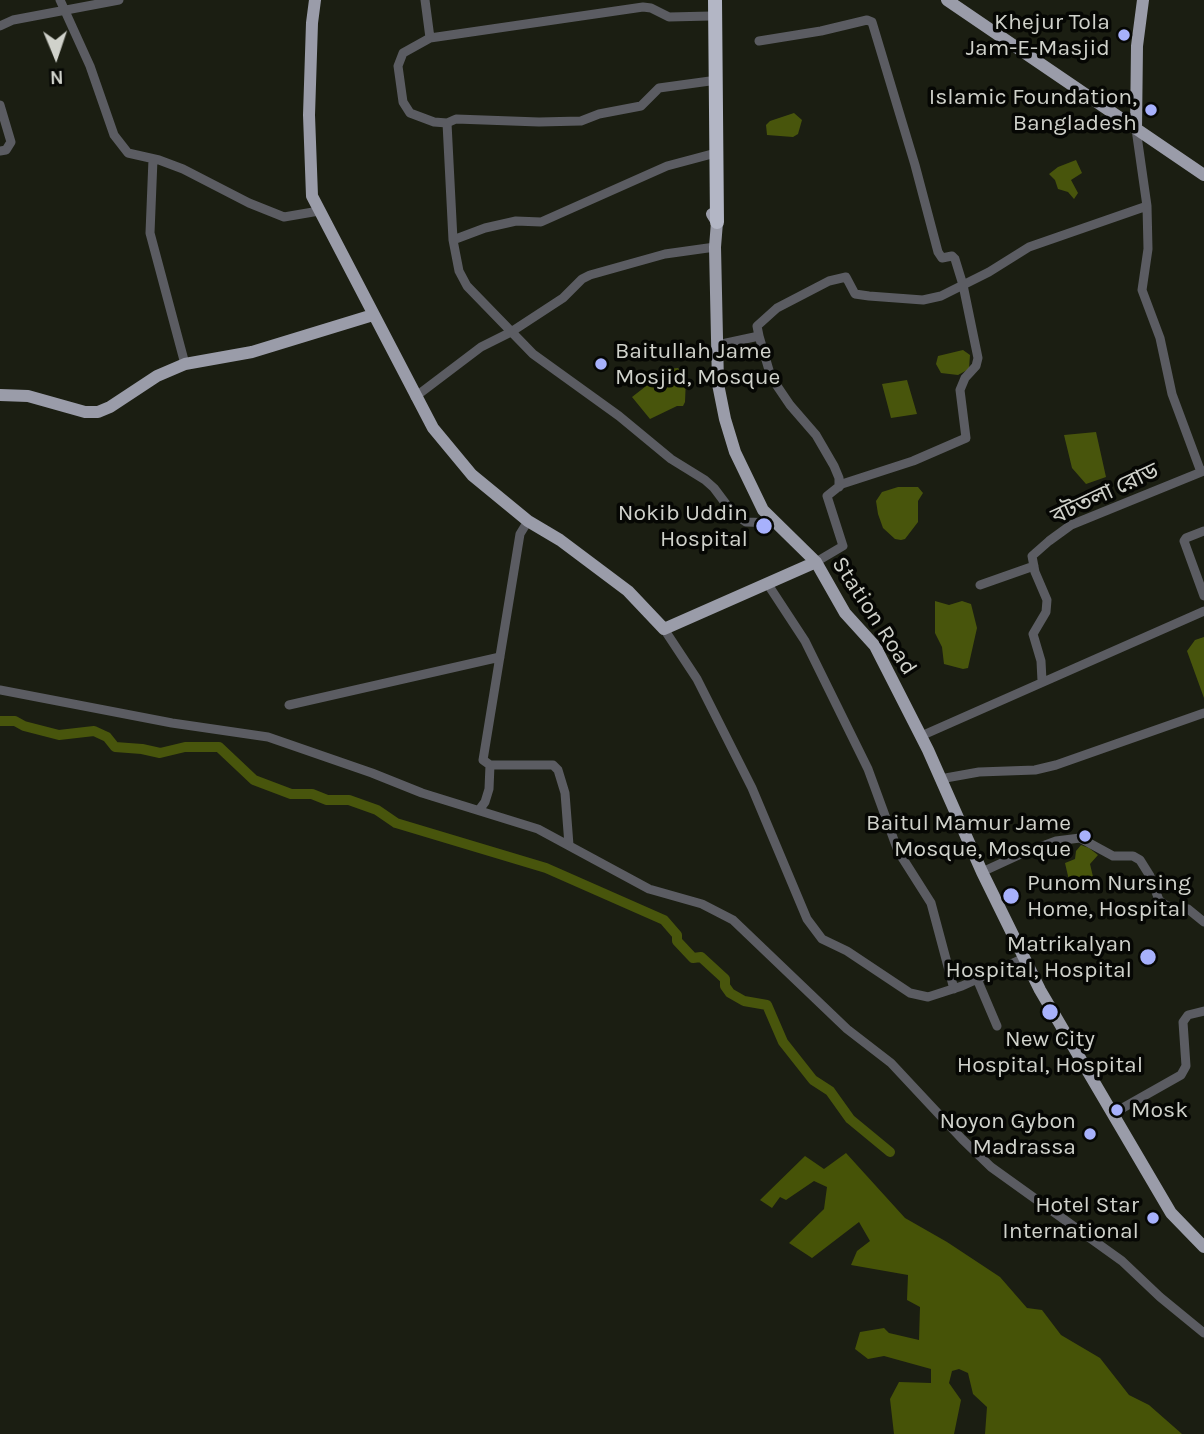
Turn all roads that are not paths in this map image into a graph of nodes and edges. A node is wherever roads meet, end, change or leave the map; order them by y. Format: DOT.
graph roads {
  1 [pos="60,0"];
  2 [pos="119,0"];
  3 [pos="315,0"];
  4 [pos="425,0"];
  5 [pos="713,0"];
  6 [pos="947,0"];
  7 [pos="1143,0"];
  8 [pos="65,12"];
  9 [pos="710,16"];
  10 [pos="0,26"];
  11 [pos="430,38"];
  12 [pos="759,41"];
  13 [pos="710,80"];
  14 [pos="0,105"];
  15 [pos="447,123"];
  16 [pos="1136,129"];
  17 [pos="0,151"];
  18 [pos="712,154"];
  19 [pos="153,159"];
  20 [pos="1204,176"];
  21 [pos="1147,206"];
  22 [pos="319,211"];
  23 [pos="717,217"];
  24 [pos="453,240"];
  25 [pos="715,247"];
  26 [pos="963,285"];
  27 [pos="373,315"];
  28 [pos="511,332"];
  29 [pos="759,336"];
  30 [pos="718,345"];
  31 [pos="185,364"];
  32 [pos="0,395"];
  33 [pos="415,397"];
  34 [pos="1202,471"];
  35 [pos="839,487"];
  36 [pos="528,521"];
  37 [pos="776,523"];
  38 [pos="1204,531"];
  39 [pos="816,562"];
  40 [pos="1034,566"];
  41 [pos="767,583"];
  42 [pos="980,585"];
  43 [pos="1204,596"];
  44 [pos="1204,611"];
  45 [pos="664,629"];
  46 [pos="500,657"];
  47 [pos="1042,681"];
  48 [pos="0,690"];
  49 [pos="289,705"];
  50 [pos="1204,713"];
  51 [pos="921,736"];
  52 [pos="490,765"];
  53 [pos="940,779"];
  54 [pos="479,810"];
  55 [pos="569,845"];
  56 [pos="982,872"];
  57 [pos="1204,922"];
  58 [pos="1024,958"];
  59 [pos="977,979"];
  60 [pos="954,989"];
  61 [pos="1204,1011"];
  62 [pos="997,1026"];
  63 [pos="1112,1114"];
  64 [pos="1204,1247"];
  65 [pos="1204,1333"];
  1 -- 8 [label="street"];
  2 -- 8 [label="street"];
  3 -- 22 [label="main road"];
  4 -- 11 [label="street"];
  5 -- 9 [label="main road, Station Road"];
  5 -- 23 [label="highway"];
  6 -- 16 [label="main road"];
  7 -- 16 [label="main road"];
  8 -- 10 [label="street"];
  8 -- 19 [label="street"];
  9 -- 11 [label="street"];
  9 -- 13 [label="main road, Station Road"];
  11 -- 15 [label="street"];
  12 -- 26 [label="street"];
  13 -- 15 [label="street"];
  13 -- 18 [label="main road, Station Road"];
  14 -- 17 [label="street"];
  15 -- 24 [label="street"];
  16 -- 20 [label="main road"];
  16 -- 21 [label="street"];
  18 -- 23 [label="main road, Station Road"];
  18 -- 24 [label="street"];
  19 -- 22 [label="street"];
  19 -- 31 [label="street"];
  21 -- 26 [label="street"];
  21 -- 34 [label="street"];
  22 -- 27 [label="main road"];
  23 -- 25 [label="main road, Station Road"];
  24 -- 28 [label="street"];
  25 -- 28 [label="street"];
  25 -- 30 [label="main road, Station Road"];
  26 -- 29 [label="street"];
  26 -- 35 [label="street"];
  27 -- 31 [label="main road"];
  27 -- 33 [label="main road"];
  28 -- 33 [label="street"];
  28 -- 37 [label="street"];
  29 -- 30 [label="street"];
  29 -- 35 [label="street"];
  30 -- 37 [label="main road, Station Road"];
  31 -- 32 [label="main road"];
  33 -- 36 [label="main road"];
  34 -- 40 [label="street, বটতলা রোড"];
  35 -- 39 [label="street"];
  36 -- 45 [label="main road"];
  36 -- 46 [label="street"];
  37 -- 39 [label="main road, Station Road"];
  38 -- 43 [label="street"];
  39 -- 41 [label="main road"];
  39 -- 51 [label="main road, Station Road"];
  40 -- 42 [label="street"];
  40 -- 47 [label="street"];
  41 -- 45 [label="main road"];
  41 -- 60 [label="street"];
  44 -- 47 [label="street"];
  45 -- 60 [label="street"];
  46 -- 49 [label="street"];
  46 -- 52 [label="street"];
  47 -- 51 [label="street"];
  48 -- 54 [label="street"];
  50 -- 53 [label="street"];
  51 -- 53 [label="main road, Station Road"];
  52 -- 54 [label="street"];
  52 -- 55 [label="street"];
  53 -- 56 [label="main road, Station Road"];
  54 -- 55 [label="street"];
  55 -- 65 [label="street"];
  56 -- 57 [label="street"];
  56 -- 58 [label="main road, Station Road"];
  58 -- 59 [label="street"];
  58 -- 63 [label="main road, Station Road"];
  59 -- 60 [label="street"];
  59 -- 62 [label="street"];
  61 -- 63 [label="street"];
  63 -- 64 [label="main road, Station Road"];
}
